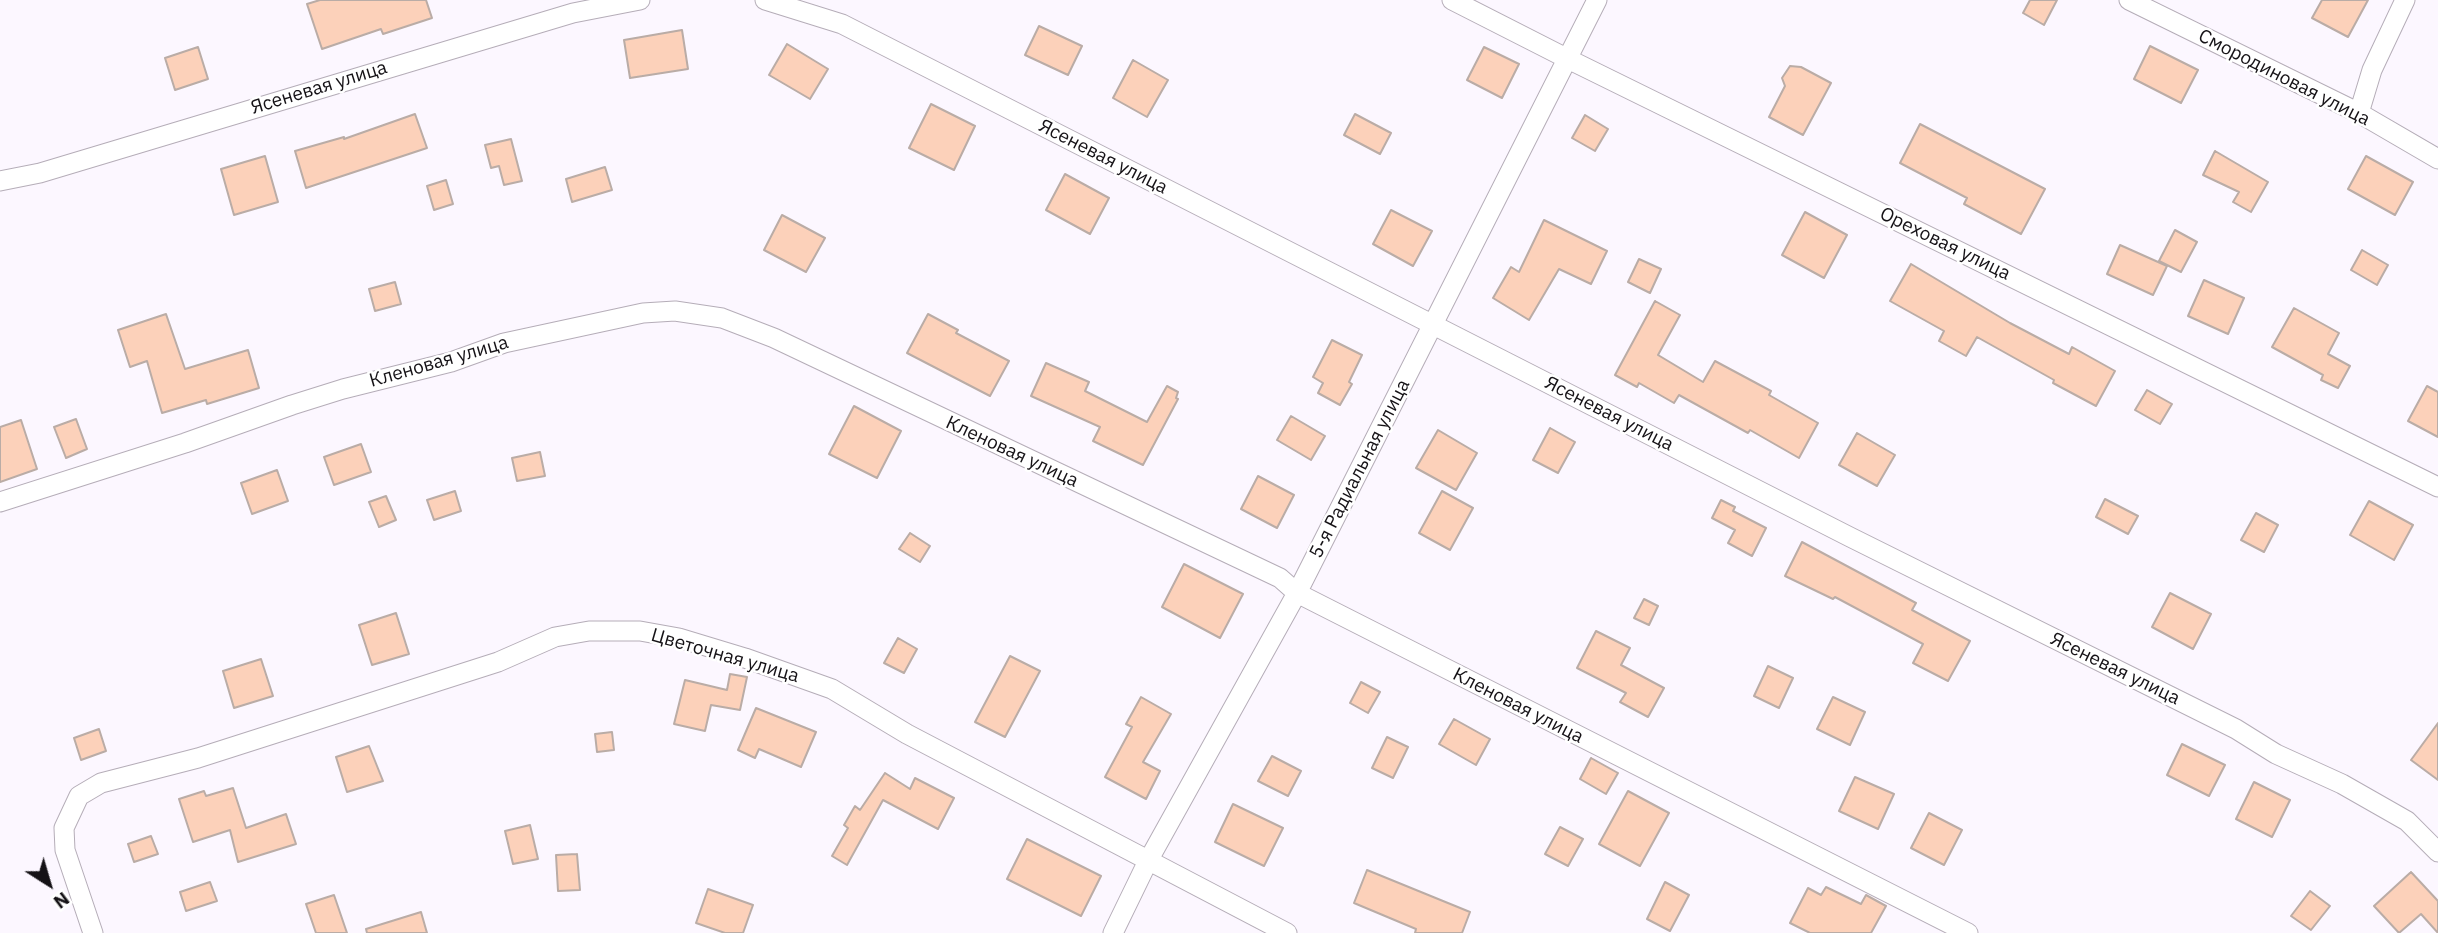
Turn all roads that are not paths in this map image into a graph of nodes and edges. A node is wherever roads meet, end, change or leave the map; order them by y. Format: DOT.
graph roads {
  1 [pos="640,0"];
  2 [pos="765,0"];
  3 [pos="1452,0"];
  4 [pos="1597,0"];
  5 [pos="2129,0"];
  6 [pos="2405,0"];
  7 [pos="1568,59"];
  8 [pos="2358,113"];
  9 [pos="2438,159"];
  10 [pos="0,181"];
  11 [pos="1433,324"];
  12 [pos="2438,487"];
  13 [pos="0,502"];
  14 [pos="1297,593"];
  15 [pos="2438,852"];
  16 [pos="1148,861"];
  17 [pos="93,933"];
  18 [pos="1113,933"];
  19 [pos="1287,933"];
  20 [pos="1968,933"];
  1 -- 10 [label="street, Ясеневая улица"];
  2 -- 11 [label="street, Ясеневая улица"];
  3 -- 7 [label="street, Ореховая улица"];
  4 -- 7 [label="street, 5-я Радиальная улица"];
  5 -- 8 [label="street, Смородиновая улица"];
  6 -- 8 [label="street"];
  7 -- 11 [label="street, 5-я Радиальная улица"];
  7 -- 12 [label="street, Ореховая улица"];
  8 -- 9 [label="street, Смородиновая улица"];
  11 -- 14 [label="street, 5-я Радиальная улица"];
  11 -- 15 [label="street, Ясеневая улица"];
  13 -- 14 [label="street, Кленовая улица"];
  14 -- 16 [label="street, 5-я Радиальная улица"];
  14 -- 20 [label="street, Кленовая улица"];
  16 -- 17 [label="street, Цветочная улица"];
  16 -- 18 [label="street, 5-я Радиальная улица"];
  16 -- 19 [label="street, Цветочная улица"];
}
